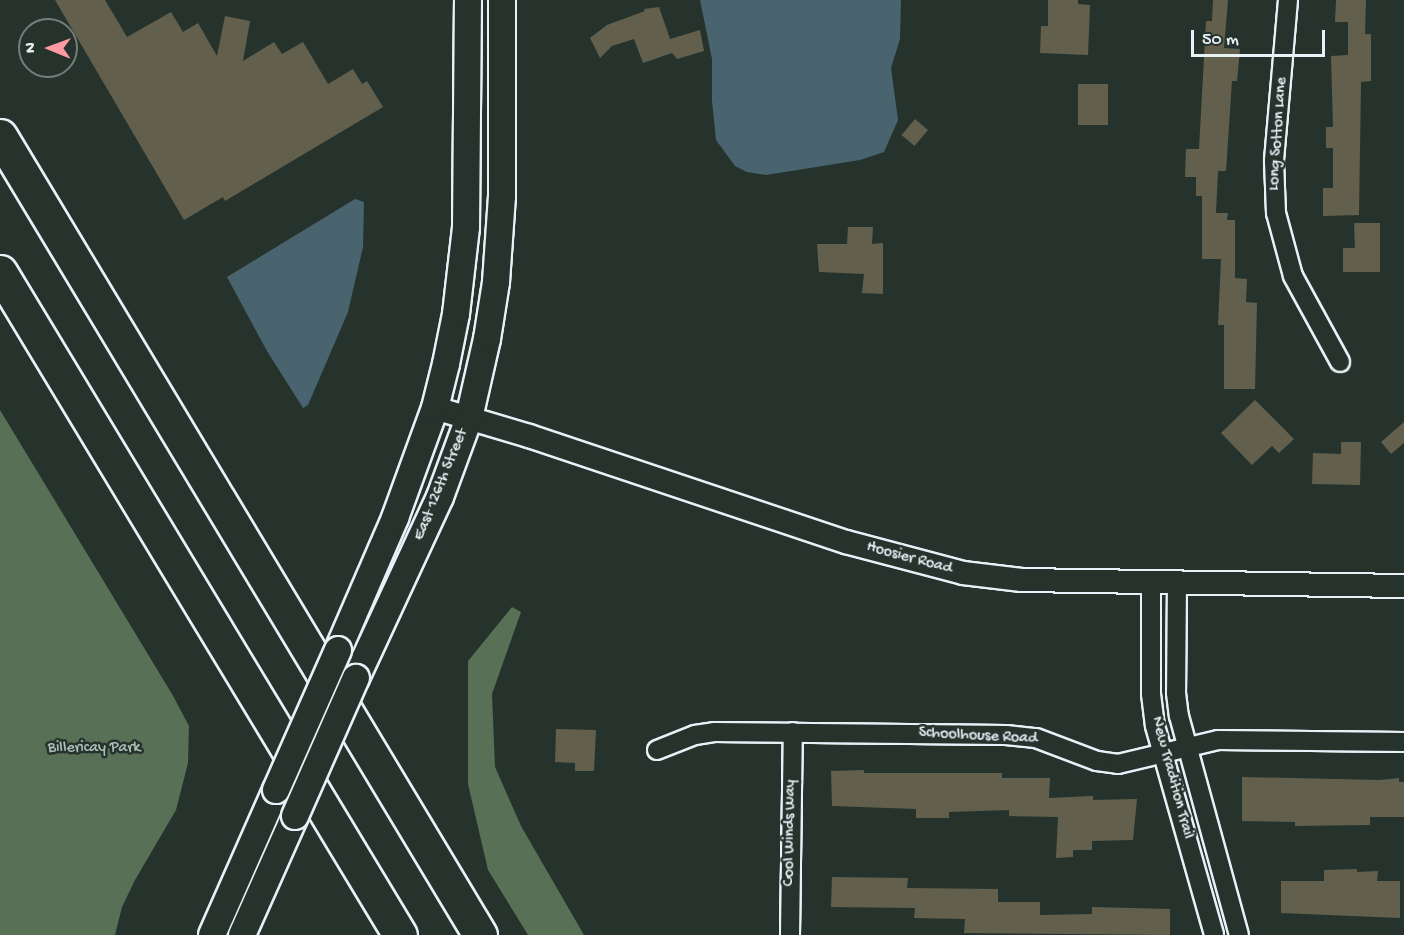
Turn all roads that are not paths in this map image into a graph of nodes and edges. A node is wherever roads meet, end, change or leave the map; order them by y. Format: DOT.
graph roads {
  1 [pos="468,0"];
  2 [pos="502,0"];
  3 [pos="1288,0"];
  4 [pos="0,136"];
  5 [pos="0,272"];
  6 [pos="1340,362"];
  7 [pos="435,408"];
  8 [pos="469,418"];
  9 [pos="1151,581"];
  10 [pos="1178,582"];
  11 [pos="1404,586"];
  12 [pos="793,732"];
  13 [pos="1404,742"];
  14 [pos="1186,747"];
  15 [pos="657,750"];
  16 [pos="1163,755"];
  17 [pos="212,935"];
  18 [pos="242,935"];
  19 [pos="400,935"];
  20 [pos="480,935"];
  21 [pos="790,935"];
  22 [pos="1214,935"];
  23 [pos="1239,935"];
  1 -- 7 [label="main road, East 126th Street"];
  2 -- 8 [label="main road, East 126th Street"];
  3 -- 6 [label="street, Long Sotton Lane"];
  4 -- 20 [label="highway"];
  5 -- 19 [label="highway"];
  7 -- 8 [label="street, Hoosier Road"];
  7 -- 17 [label="main road, East 126th Street, bridge"];
  8 -- 9 [label="street, Hoosier Road"];
  8 -- 18 [label="main road, East 126th Street, bridge"];
  9 -- 10 [label="street, Hoosier Road"];
  9 -- 16 [label="street, New Tradition Trail"];
  10 -- 11 [label="street, Hoosier Road"];
  10 -- 14 [label="street, New Tradition Trail"];
  12 -- 15 [label="street, Schoolhouse Road"];
  12 -- 16 [label="street, Schoolhouse Road"];
  12 -- 21 [label="street, Cool Winds Way"];
  13 -- 14 [label="street, Schoolhouse Road"];
  14 -- 16 [label="street, Schoolhouse Road"];
  14 -- 23 [label="street, New Tradition Trail"];
  16 -- 22 [label="street, New Tradition Trail"];
}
